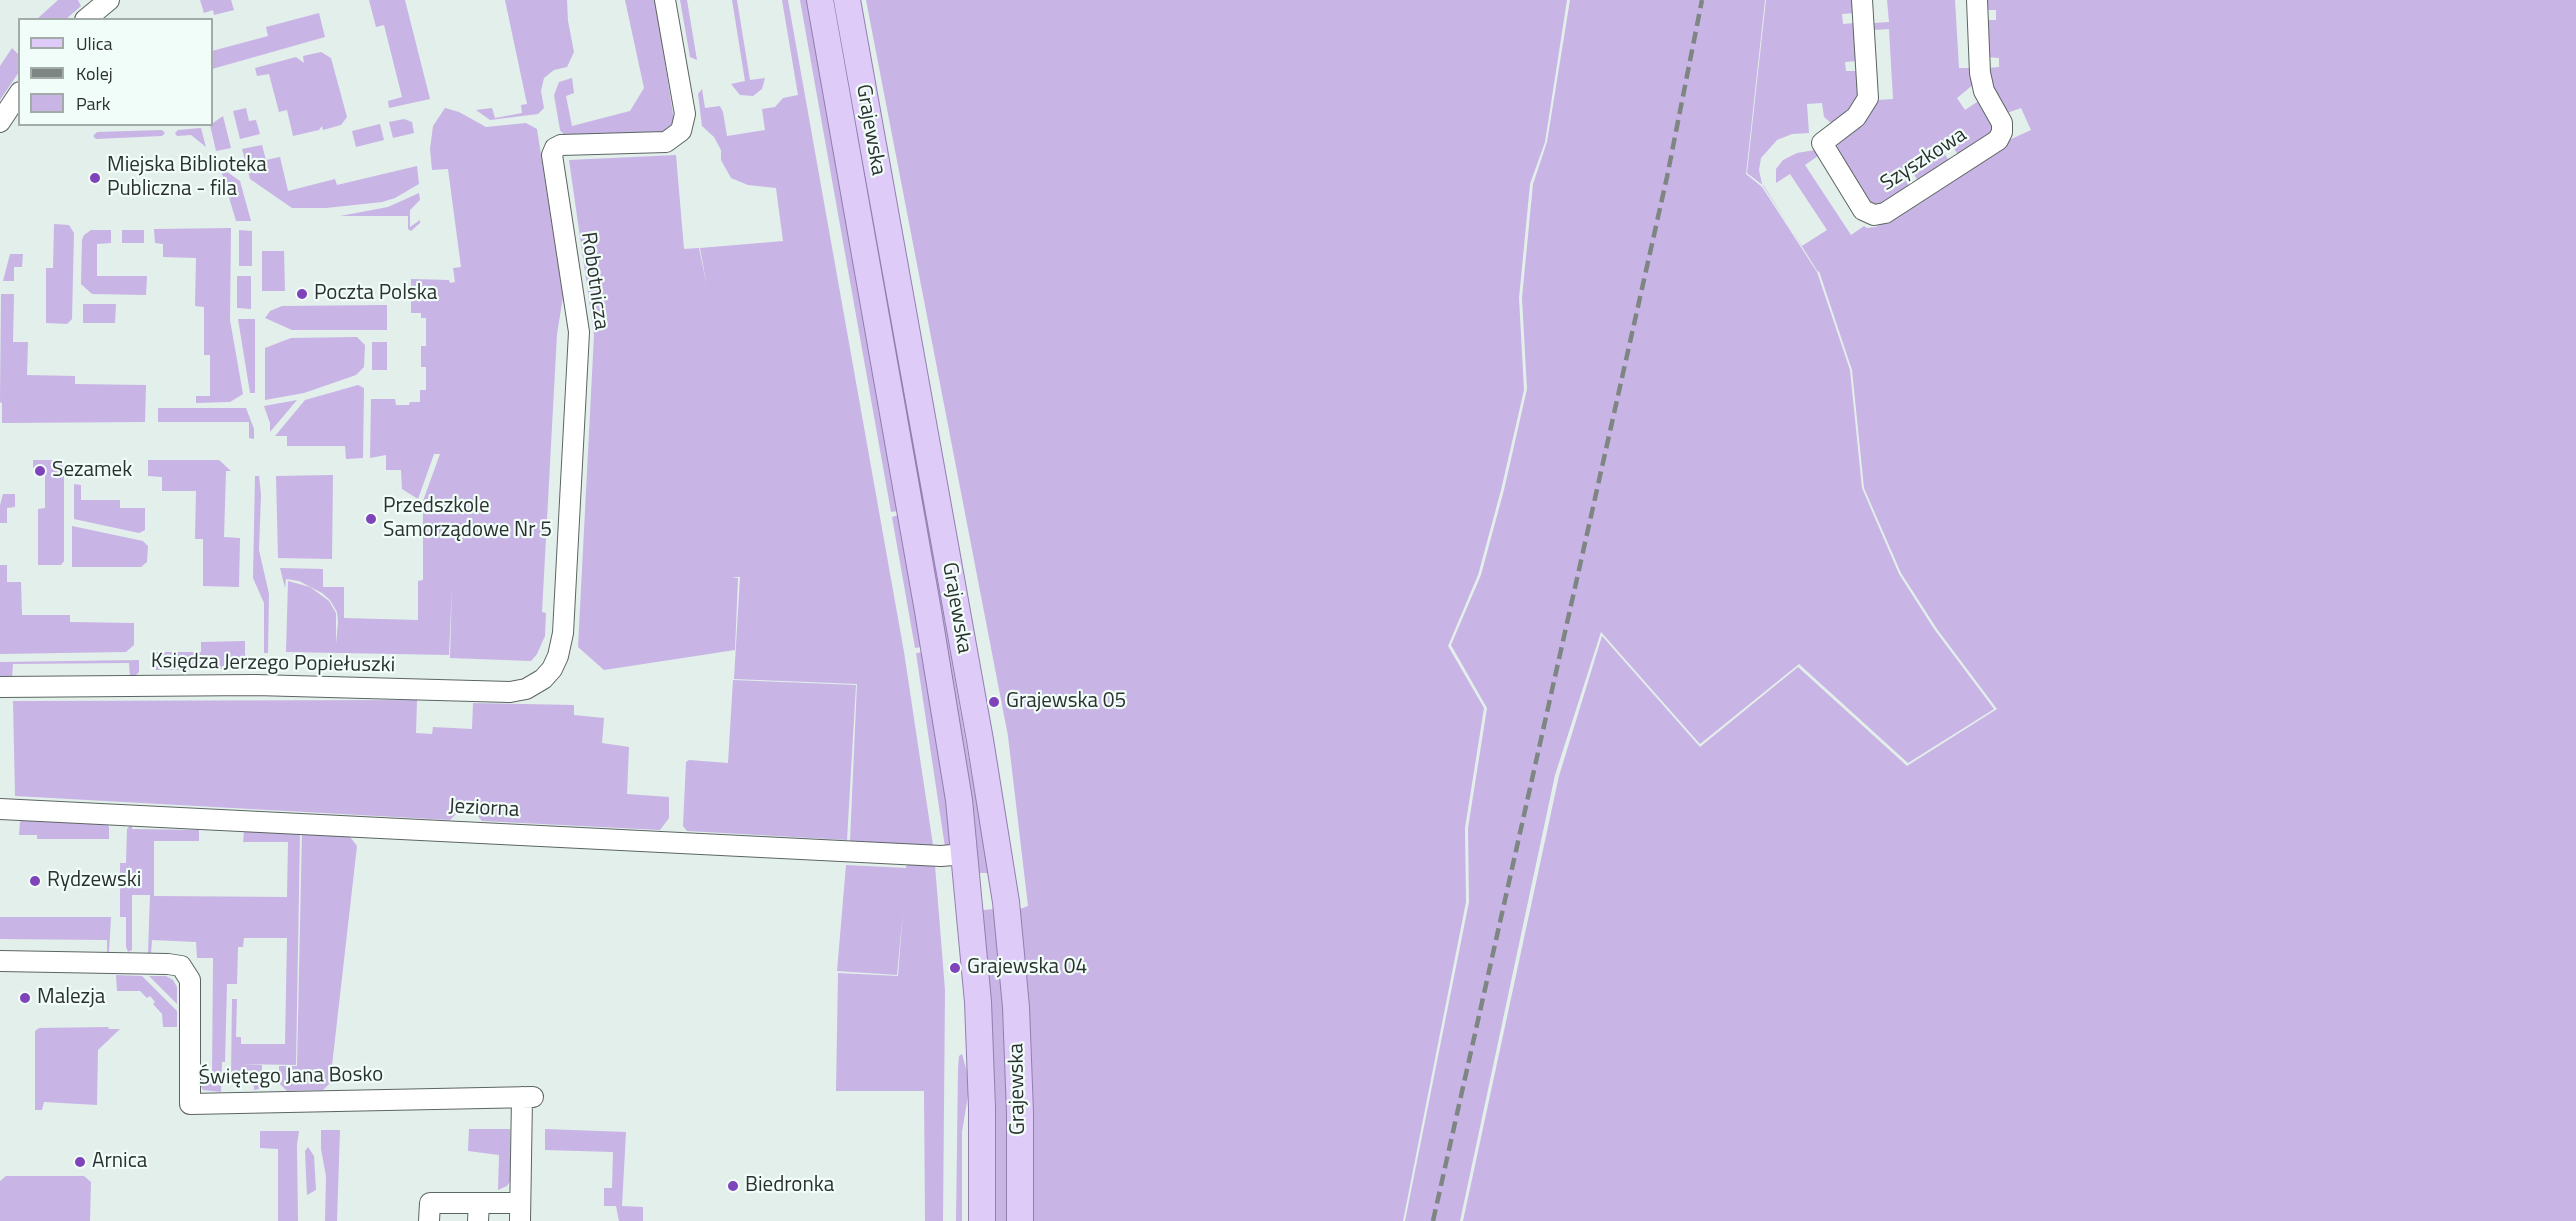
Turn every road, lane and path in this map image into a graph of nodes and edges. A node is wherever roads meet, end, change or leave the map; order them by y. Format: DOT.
graph roads {
  1 [pos="109,0"];
  2 [pos="665,0"];
  3 [pos="820,0"];
  4 [pos="847,0"];
  5 [pos="1862,0"];
  6 [pos="1977,0"];
  7 [pos="87,18"];
  8 [pos="18,95"];
  9 [pos="0,123"];
  10 [pos="543,679"];
  11 [pos="0,687"];
  12 [pos="0,809"];
  13 [pos="965,854"];
  14 [pos="0,962"];
  15 [pos="478,1212"];
  16 [pos="520,1212"];
  17 [pos="429,1221"];
  18 [pos="982,1221"];
  19 [pos="1020,1221"];
  1 -- 7 [label="street"];
  2 -- 10 [label="street, Robotnicza"];
  3 -- 13 [label="main road, Grajewska"];
  4 -- 19 [label="main road, Grajewska"];
  5 -- 6 [label="street, Szyszkowa"];
  8 -- 9 [label="street"];
  10 -- 11 [label="street, Księdza Jerzego Popiełuszki"];
  12 -- 13 [label="street, Jeziorna"];
  13 -- 18 [label="main road, Grajewska"];
  14 -- 16 [label="street, Świętego Jana Bosko"];
  15 -- 16 [label="street"];
  15 -- 17 [label="street"];
}
